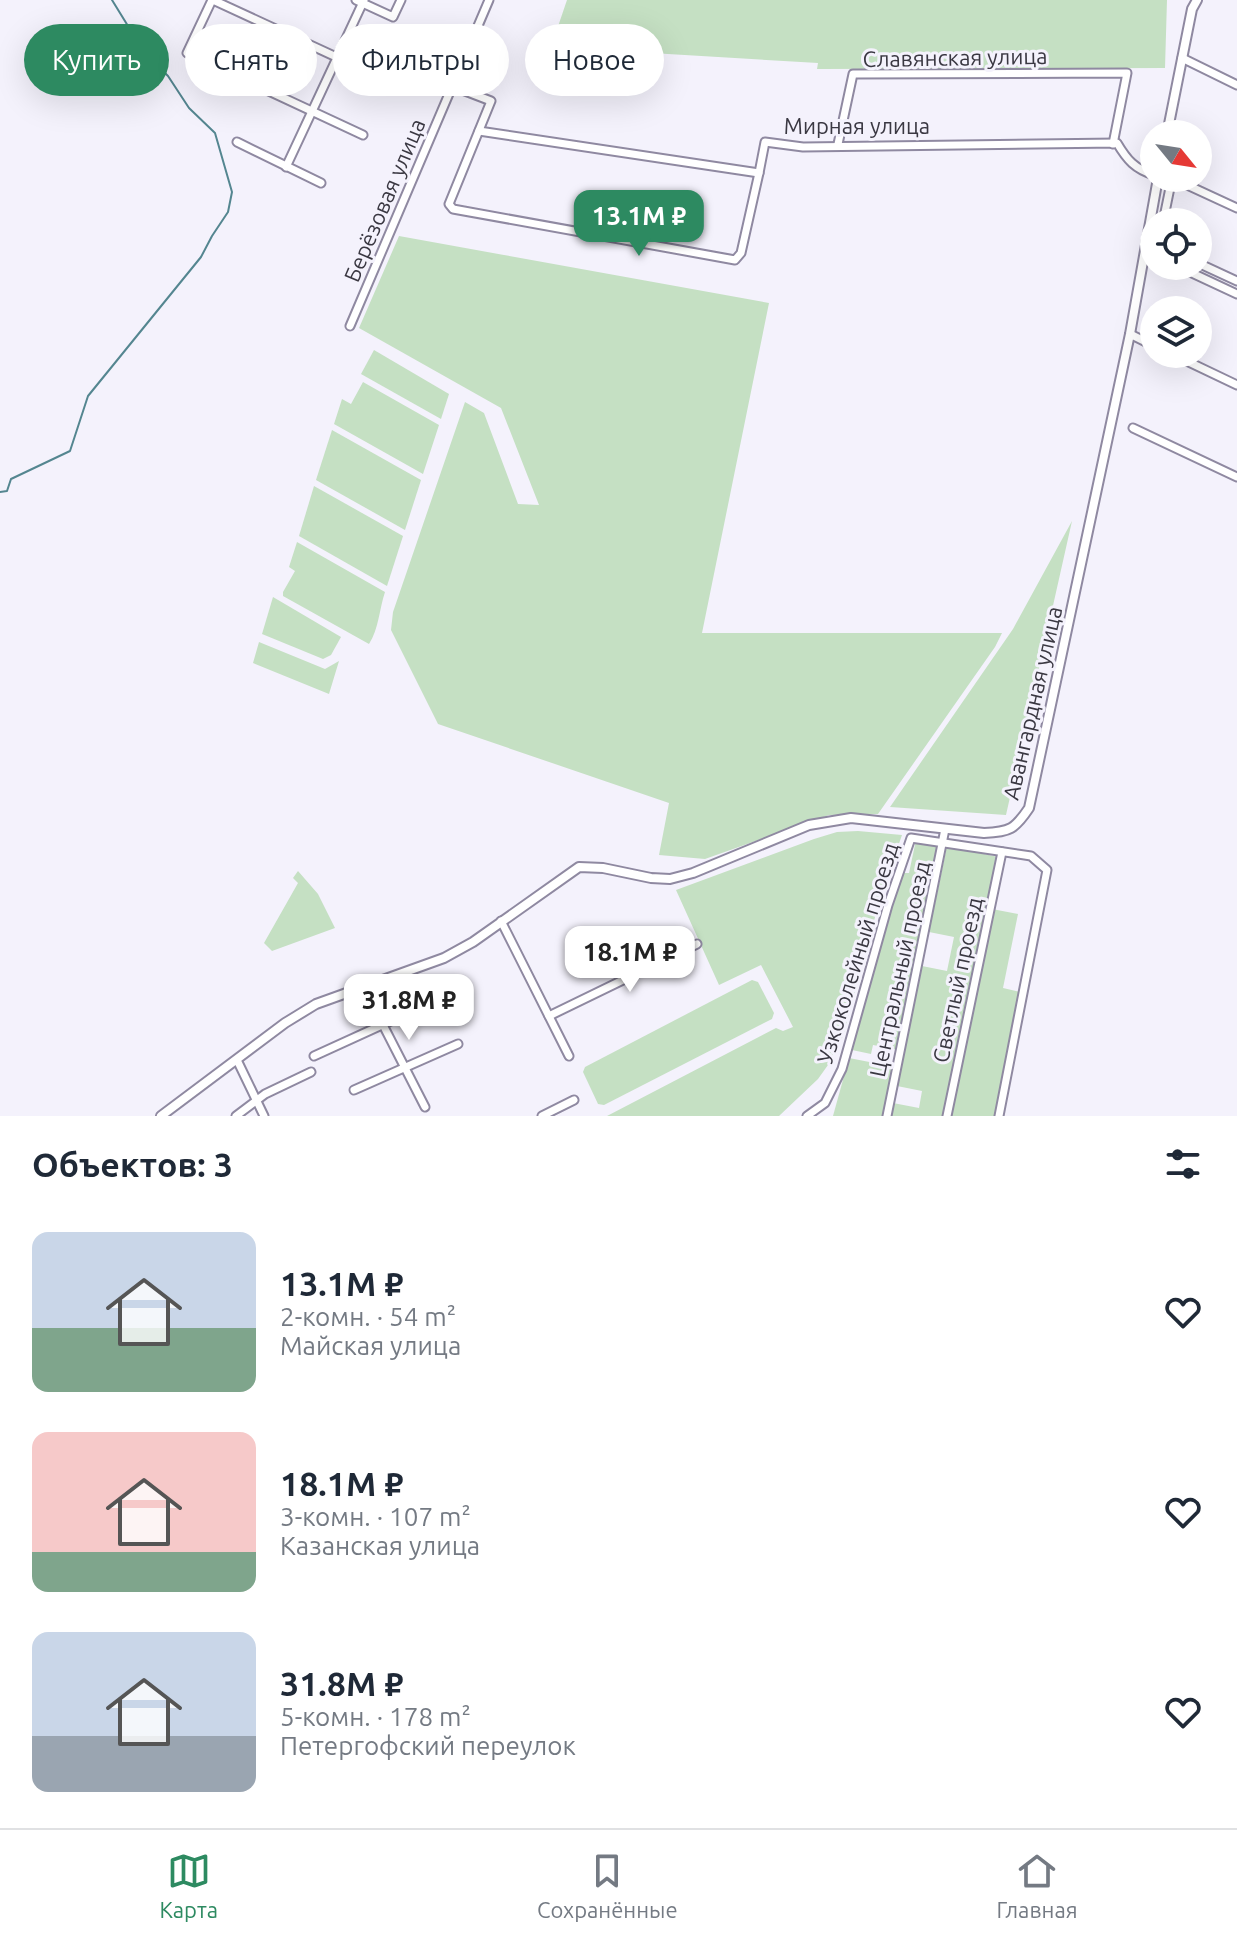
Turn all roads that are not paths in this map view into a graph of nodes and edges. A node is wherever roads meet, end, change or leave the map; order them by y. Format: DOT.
graph roads {
  1 [pos="212,0"];
  2 [pos="401,0"];
  3 [pos="489,0"];
  4 [pos="1197,0"];
  5 [pos="361,1"];
  6 [pos="201,24"];
  7 [pos="351,24"];
  8 [pos="479,24"];
  9 [pos="333,56"];
  10 [pos="1182,58"];
  11 [pos="333,66"];
  12 [pos="1237,85"];
  13 [pos="280,96"];
  14 [pos="448,96"];
  15 [pos="478,96"];
  16 [pos="312,111"];
  17 [pos="1170,120"];
  18 [pos="479,131"];
  19 [pos="363,135"];
  20 [pos="237,142"];
  21 [pos="838,144"];
  22 [pos="1113,144"];
  23 [pos="286,167"];
  24 [pos="1140,170"];
  25 [pos="759,173"];
  26 [pos="321,183"];
  27 [pos="1202,192"];
  28 [pos="1237,208"];
  29 [pos="1212,269"];
  30 [pos="1140,279"];
  31 [pos="1207,280"];
  32 [pos="1237,281"];
  33 [pos="1237,294"];
  34 [pos="350,326"];
  35 [pos="1130,334"];
  36 [pos="1140,339"];
  37 [pos="1201,368"];
  38 [pos="1237,385"];
  39 [pos="1133,428"];
  40 [pos="1237,477"];
  41 [pos="945,829"];
  42 [pos="944,842"];
  43 [pos="1002,852"];
  44 [pos="501,921"];
  45 [pos="697,944"];
  46 [pos="372,984"];
  47 [pos="452,993"];
  48 [pos="549,1016"];
  49 [pos="383,1025"];
  50 [pos="458,1044"];
  51 [pos="314,1056"];
  52 [pos="569,1056"];
  53 [pos="237,1060"];
  54 [pos="405,1067"];
  55 [pos="311,1072"];
  56 [pos="354,1090"];
  57 [pos="574,1100"];
  58 [pos="257,1102"];
  59 [pos="425,1107"];
  60 [pos="161,1116"];
  61 [pos="236,1116"];
  62 [pos="264,1116"];
  63 [pos="542,1116"];
  64 [pos="807,1116"];
  65 [pos="887,1116"];
  66 [pos="947,1116"];
  67 [pos="999,1116"];
  1 -- 6 [label="street"];
  1 -- 9 [label="street"];
  2 -- 5 [label="street"];
  3 -- 8 [label="street, Берёзовая улица"];
  4 -- 10 [label="main road"];
  5 -- 7 [label="street"];
  10 -- 12 [label="street"];
  10 -- 17 [label="main road"];
  11 -- 16 [label="street"];
  13 -- 16 [label="street"];
  14 -- 34 [label="street, Берёзовая улица"];
  15 -- 18 [label="street"];
  16 -- 19 [label="street"];
  16 -- 23 [label="street"];
  18 -- 25 [label="street"];
  18 -- 25 [label="street"];
  20 -- 23 [label="street"];
  21 -- 22 [label="street, Мирная улица"];
  21 -- 22 [label="street, Славянская улица"];
  21 -- 25 [label="street, Мирная улица"];
  22 -- 24 [label="street"];
  23 -- 26 [label="street"];
  27 -- 28 [label="street"];
  29 -- 32 [label="street"];
  30 -- 35 [label="main road, Авангардная улица"];
  31 -- 33 [label="street"];
  35 -- 36 [label="street"];
  35 -- 41 [label="main road, Авангардная улица"];
  37 -- 38 [label="street"];
  39 -- 40 [label="street"];
  41 -- 42 [label="street, Центральный проезд"];
  41 -- 44 [label="main road, Авангардная улица"];
  42 -- 43 [label="street"];
  42 -- 64 [label="street, Узкоколейный проезд"];
  42 -- 65 [label="street, Центральный проезд"];
  43 -- 66 [label="street, Светлый проезд"];
  43 -- 67 [label="street"];
  44 -- 46 [label="main road, Авангардная улица"];
  44 -- 48 [label="street"];
  45 -- 48 [label="street"];
  46 -- 49 [label="street"];
  46 -- 53 [label="main road, Авангардная улица"];
  47 -- 49 [label="street"];
  48 -- 52 [label="street"];
  49 -- 51 [label="street"];
  49 -- 54 [label="street"];
  50 -- 54 [label="street"];
  53 -- 58 [label="street"];
  53 -- 60 [label="main road, Авангардная улица"];
  54 -- 56 [label="street"];
  54 -- 59 [label="street"];
  55 -- 58 [label="street"];
  57 -- 63 [label="street"];
  58 -- 61 [label="street"];
  58 -- 62 [label="street"];
}
